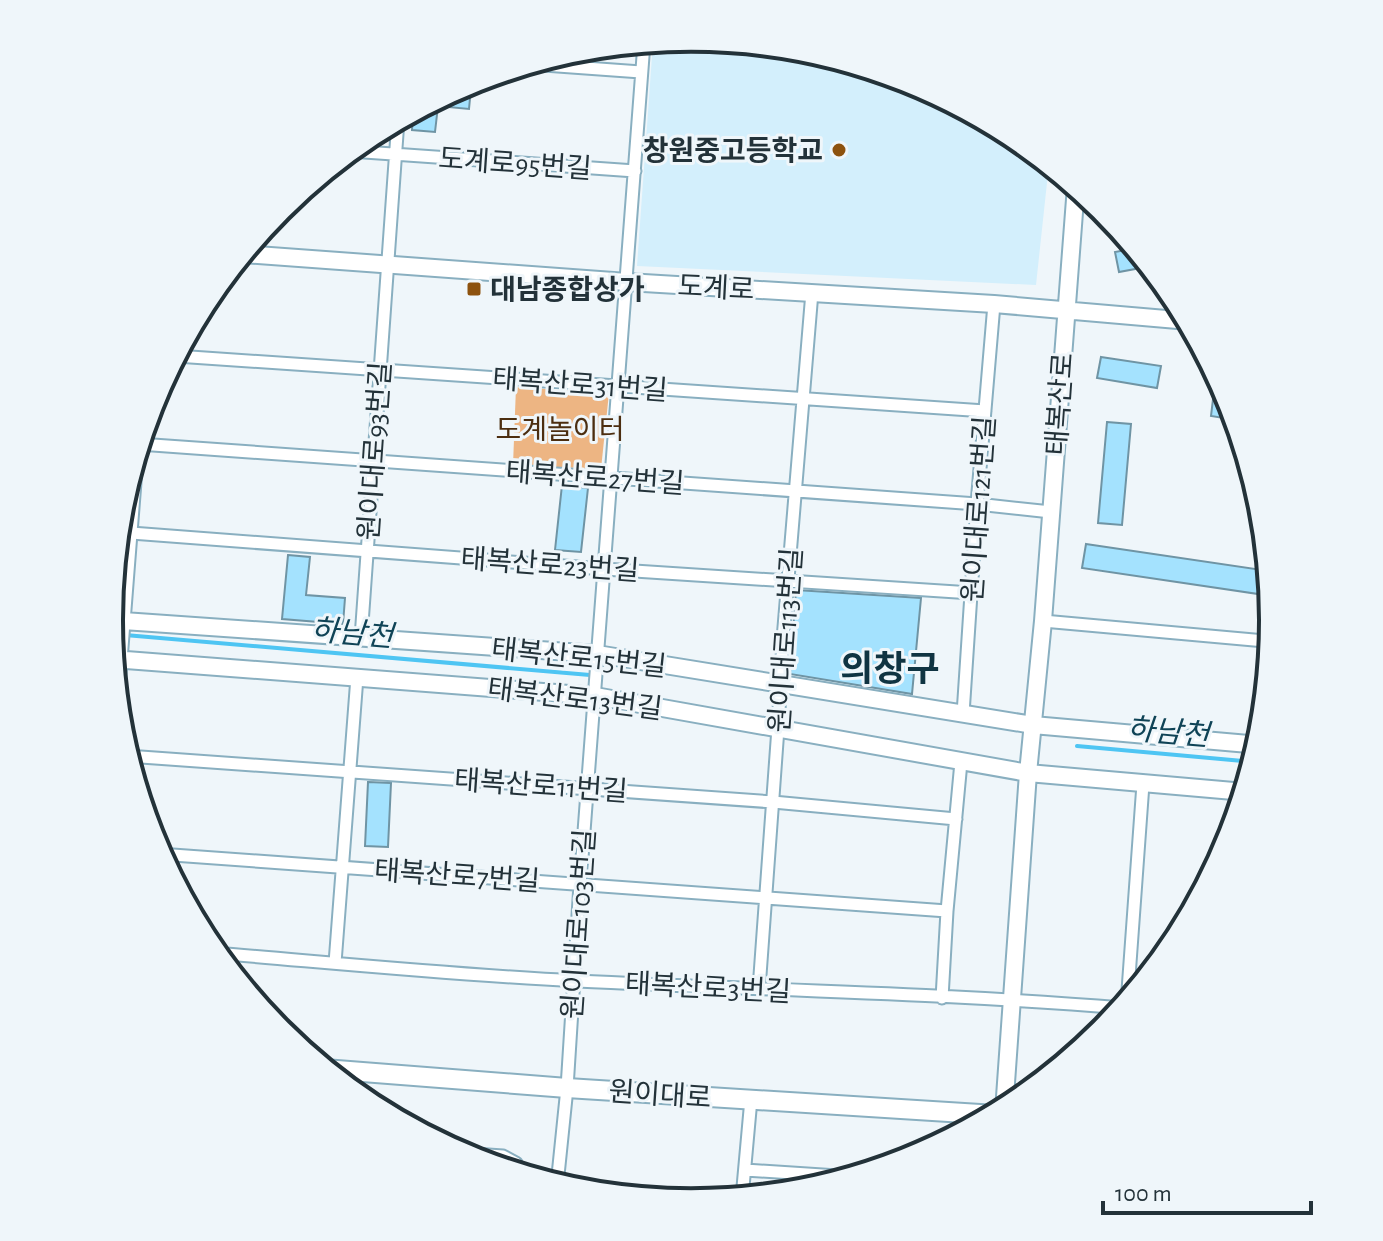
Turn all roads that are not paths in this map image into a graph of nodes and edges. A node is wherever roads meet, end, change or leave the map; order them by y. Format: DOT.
graph roads {
  1 [pos="643,54"];
  2 [pos="565,67"];
  3 [pos="641,72"];
  4 [pos="397,134"];
  5 [pos="370,152"];
  6 [pos="396,154"];
  7 [pos="635,171"];
  8 [pos="1075,201"];
  9 [pos="256,255"];
  10 [pos="388,264"];
  11 [pos="627,282"];
  12 [pos="812,292"];
  13 [pos="994,304"];
  14 [pos="1066,310"];
  15 [pos="1173,320"];
  16 [pos="188,357"];
  17 [pos="379,370"];
  18 [pos="618,387"];
  19 [pos="803,399"];
  20 [pos="985,411"];
  21 [pos="151,445"];
  22 [pos="373,461"];
  23 [pos="611,478"];
  24 [pos="795,492"];
  25 [pos="977,504"];
  26 [pos="1051,512"];
  27 [pos="130,533"];
  28 [pos="366,550"];
  29 [pos="604,569"];
  30 [pos="789,581"];
  31 [pos="972,593"];
  32 [pos="1043,621"];
  33 [pos="123,622"];
  34 [pos="361,638"];
  35 [pos="1259,641"];
  36 [pos="597,654"];
  37 [pos="124,656"];
  38 [pos="357,677"];
  39 [pos="781,684"];
  40 [pos="595,696"];
  41 [pos="963,714"];
  42 [pos="778,728"];
  43 [pos="1032,728"];
  44 [pos="1246,744"];
  45 [pos="140,757"];
  46 [pos="961,762"];
  47 [pos="1028,770"];
  48 [pos="350,772"];
  49 [pos="1143,784"];
  50 [pos="588,788"];
  51 [pos="1234,791"];
  52 [pos="773,802"];
  53 [pos="956,819"];
  54 [pos="174,855"];
  55 [pos="342,867"];
  56 [pos="580,884"];
  57 [pos="766,897"];
  58 [pos="947,911"];
  59 [pos="231,954"];
  60 [pos="335,963"];
  61 [pos="573,981"];
  62 [pos="1127,986"];
  63 [pos="759,989"];
  64 [pos="942,998"];
  65 [pos="1010,999"];
  66 [pos="1109,1005"];
  67 [pos="343,1071"];
  68 [pos="567,1088"];
  69 [pos="1005,1094"];
  70 [pos="751,1099"];
  71 [pos="975,1114"];
  72 [pos="745,1170"];
  73 [pos="558,1173"];
  74 [pos="817,1175"];
  75 [pos="743,1186"];
  1 -- 3 [label="street, 원이대로103번길"];
  2 -- 3 [label="street"];
  3 -- 7 [label="street, 원이대로103번길"];
  4 -- 6 [label="street"];
  5 -- 6 [label="street, 도계로95번길"];
  6 -- 7 [label="street, 도계로95번길"];
  6 -- 10 [label="street"];
  7 -- 11 [label="street, 원이대로103번길"];
  8 -- 14 [label="street, 태복산로"];
  9 -- 10 [label="street, 도계로"];
  10 -- 11 [label="street, 도계로"];
  10 -- 17 [label="street, 원이대로93번길"];
  11 -- 12 [label="street, 도계로"];
  11 -- 18 [label="street, 원이대로103번길"];
  12 -- 13 [label="street, 도계로"];
  12 -- 19 [label="street, 원이대로113번길"];
  13 -- 14 [label="street, 도계로"];
  13 -- 20 [label="street, 원이대로121번길"];
  14 -- 15 [label="street, 도계로"];
  14 -- 26 [label="street, 태복산로"];
  16 -- 17 [label="street, 태복산로31번길"];
  17 -- 18 [label="street, 태복산로31번길"];
  17 -- 22 [label="street, 원이대로93번길"];
  18 -- 19 [label="street, 태복산로31번길"];
  18 -- 23 [label="street, 원이대로103번길"];
  19 -- 20 [label="street, 태복산로31번길"];
  19 -- 24 [label="street, 원이대로113번길"];
  20 -- 25 [label="street, 원이대로121번길"];
  21 -- 22 [label="street, 태복산로27번길"];
  22 -- 23 [label="street, 태복산로27번길"];
  22 -- 28 [label="street, 원이대로93번길"];
  23 -- 24 [label="street, 태복산로27번길"];
  23 -- 29 [label="street, 원이대로103번길"];
  24 -- 25 [label="street, 태복산로27번길"];
  24 -- 30 [label="street, 원이대로113번길"];
  25 -- 26 [label="street, 태복산로27번길"];
  25 -- 31 [label="street, 원이대로121번길"];
  26 -- 32 [label="street, 태복산로"];
  27 -- 28 [label="street, 태복산로23번길"];
  28 -- 29 [label="street, 태복산로23번길"];
  28 -- 34 [label="street, 원이대로93번길"];
  29 -- 30 [label="street, 태복산로23번길"];
  29 -- 36 [label="street, 원이대로103번길"];
  30 -- 31 [label="street, 태복산로23번길"];
  30 -- 39 [label="street, 원이대로113번길"];
  31 -- 41 [label="street, 원이대로121번길"];
  32 -- 35 [label="street"];
  32 -- 43 [label="street, 태복산로"];
  33 -- 34 [label="street, 태복산로15번길"];
  34 -- 36 [label="street, 태복산로15번길"];
  36 -- 39 [label="street, 태복산로15번길"];
  36 -- 40 [label="street, 원이대로103번길"];
  37 -- 38 [label="street, 태복산로13번길"];
  38 -- 40 [label="street, 태복산로13번길"];
  38 -- 48 [label="street"];
  39 -- 41 [label="street, 태복산로15번길"];
  39 -- 42 [label="street, 원이대로113번길"];
  40 -- 42 [label="street, 태복산로13번길"];
  40 -- 50 [label="street, 원이대로103번길"];
  41 -- 43 [label="street, 태복산로15번길"];
  42 -- 46 [label="street, 태복산로13번길"];
  42 -- 52 [label="street, 원이대로113번길"];
  43 -- 44 [label="street, 태복산로15번길"];
  43 -- 47 [label="street, 태복산로"];
  45 -- 48 [label="street, 태복산로11번길"];
  46 -- 47 [label="street, 태복산로13번길"];
  46 -- 53 [label="street"];
  47 -- 49 [label="street, 태복산로13번길"];
  47 -- 65 [label="street"];
  48 -- 50 [label="street, 태복산로11번길"];
  48 -- 55 [label="street"];
  49 -- 51 [label="street, 태복산로13번길"];
  49 -- 62 [label="street"];
  50 -- 52 [label="street, 태복산로11번길"];
  50 -- 56 [label="street, 원이대로103번길"];
  52 -- 53 [label="street, 태복산로11번길"];
  52 -- 57 [label="street, 원이대로113번길"];
  53 -- 58 [label="street"];
  54 -- 55 [label="street, 태복산로7번길"];
  55 -- 56 [label="street, 태복산로7번길"];
  55 -- 60 [label="street"];
  56 -- 57 [label="street, 태복산로7번길"];
  56 -- 61 [label="street, 원이대로103번길"];
  57 -- 58 [label="street, 태복산로7번길"];
  57 -- 63 [label="street, 원이대로113번길"];
  58 -- 64 [label="street"];
  59 -- 60 [label="street, 태복산로3번길"];
  60 -- 61 [label="street, 태복산로3번길"];
  61 -- 63 [label="street, 태복산로3번길"];
  61 -- 68 [label="street, 원이대로103번길"];
  63 -- 64 [label="street, 태복산로3번길"];
  64 -- 65 [label="street, 태복산로3번길"];
  65 -- 66 [label="street, 태복산로3번길"];
  65 -- 69 [label="street"];
  67 -- 68 [label="main road, 원이대로"];
  68 -- 70 [label="main road, 원이대로"];
  68 -- 73 [label="street, 원이대로103번길"];
  70 -- 71 [label="main road, 원이대로"];
  70 -- 72 [label="street"];
  72 -- 74 [label="street"];
  72 -- 75 [label="street"];
}
